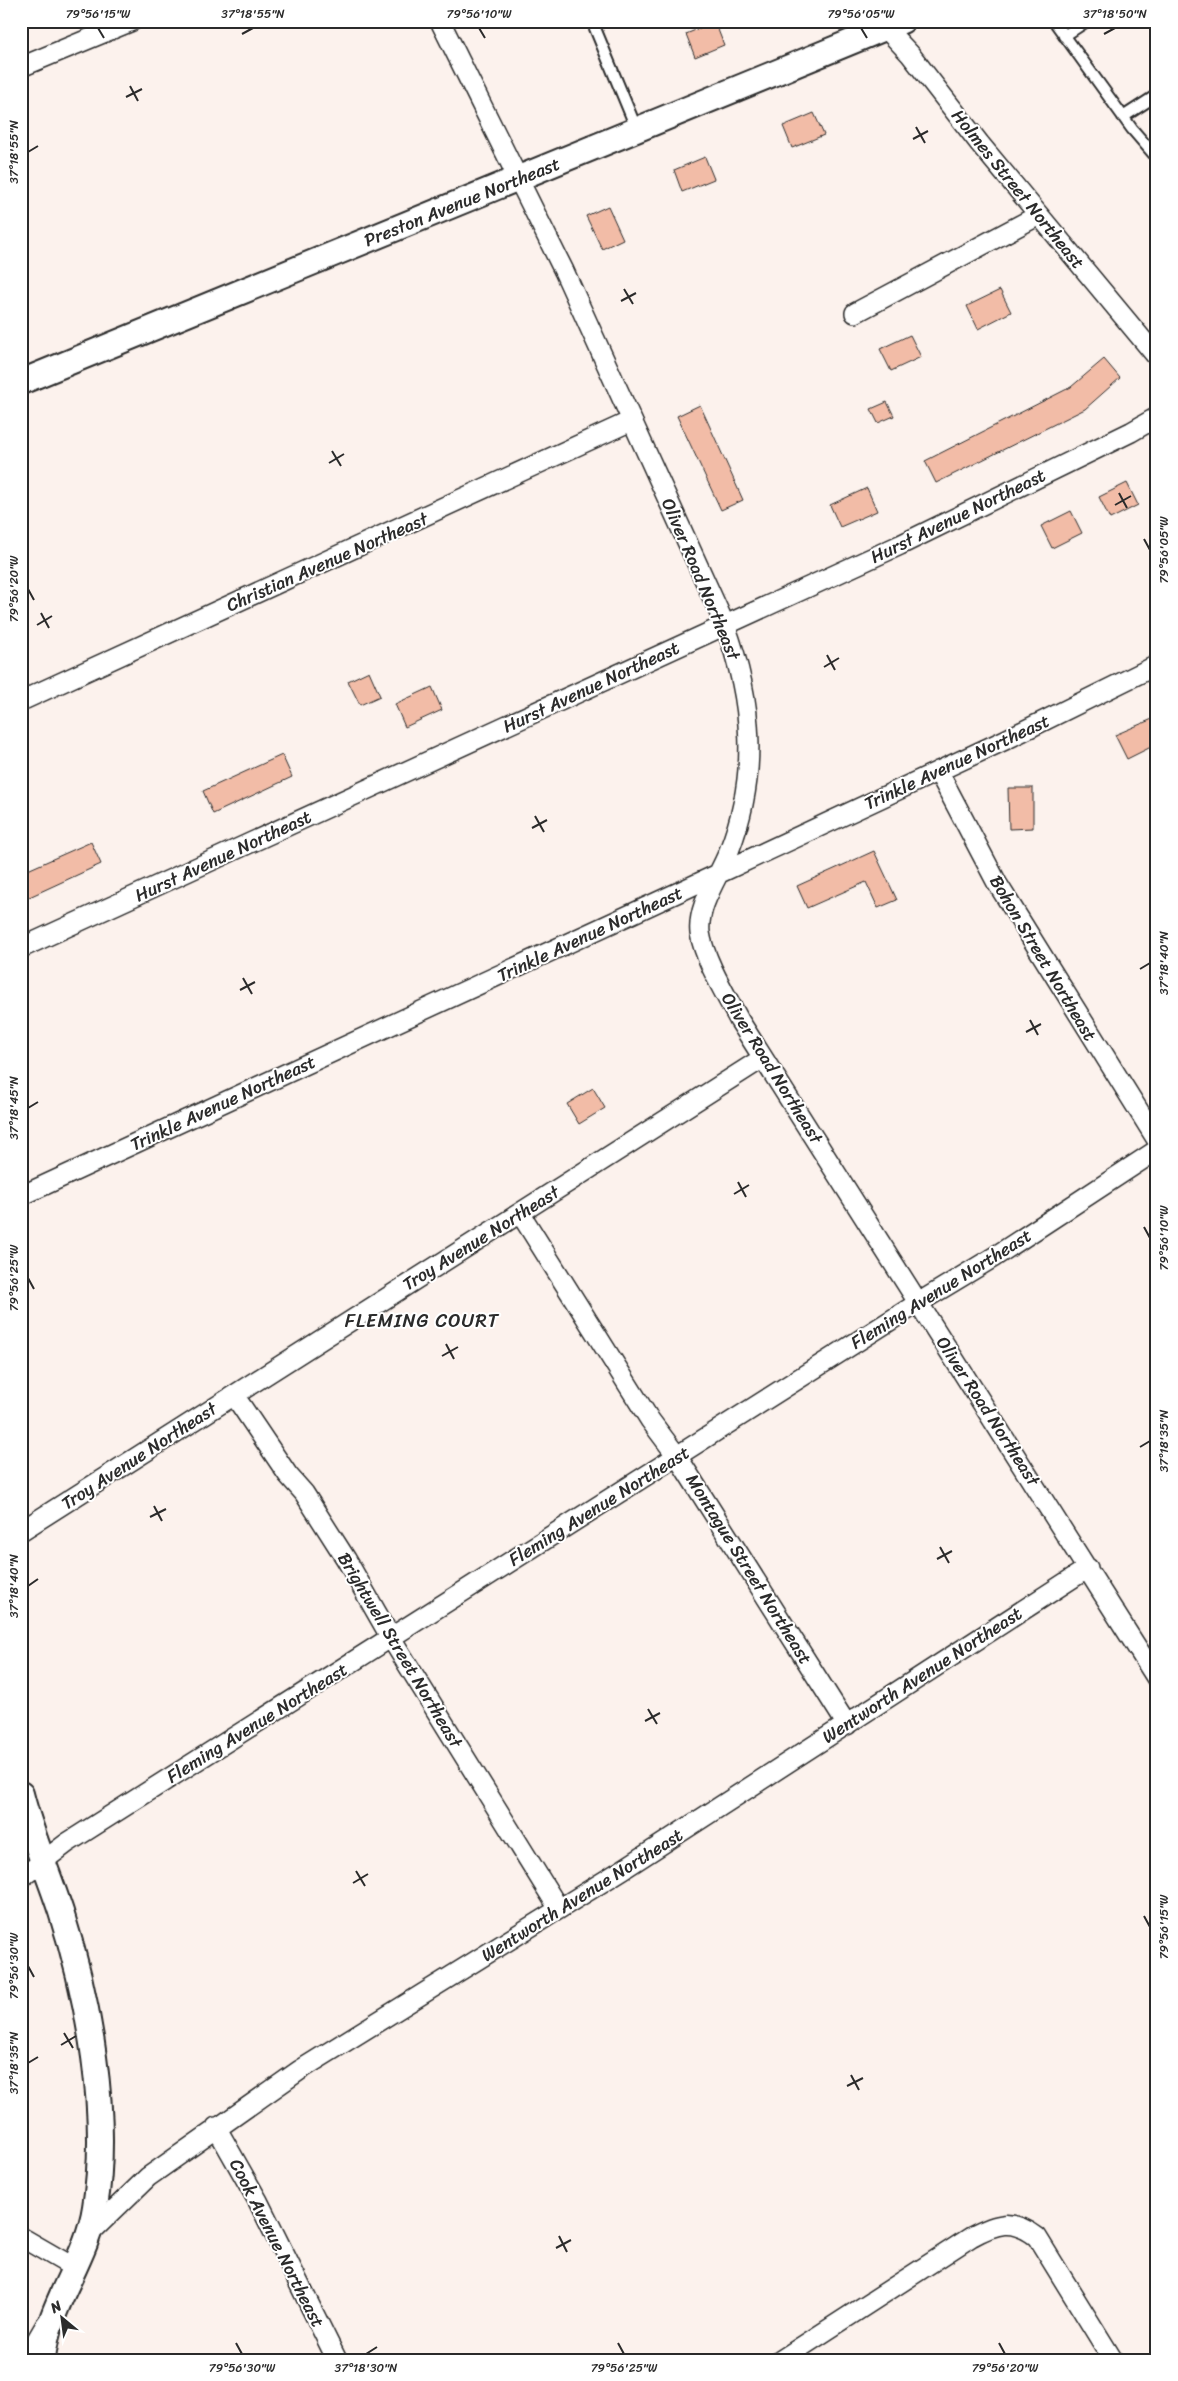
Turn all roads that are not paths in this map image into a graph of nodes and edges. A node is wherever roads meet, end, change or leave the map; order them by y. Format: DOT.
graph roads {
  1 [pos="132,21"];
  2 [pos="440,21"];
  3 [pos="592,21"];
  4 [pos="1054,21"];
  5 [pos="1087,21"];
  6 [pos="888,24"];
  7 [pos="1064,36"];
  8 [pos="21,67"];
  9 [pos="1157,95"];
  10 [pos="1123,117"];
  11 [pos="637,130"];
  12 [pos="1157,158"];
  13 [pos="519,179"];
  14 [pos="1039,216"];
  15 [pos="855,313"];
  16 [pos="1157,357"];
  17 [pos="21,382"];
  18 [pos="1157,417"];
  19 [pos="632,422"];
  20 [pos="725,625"];
  21 [pos="1157,665"];
  22 [pos="21,701"];
  23 [pos="938,771"];
  24 [pos="720,873"];
  25 [pos="21,948"];
  26 [pos="763,1058"];
  27 [pos="1157,1140"];
  28 [pos="1157,1150"];
  29 [pos="21,1196"];
  30 [pos="520,1213"];
  31 [pos="918,1303"];
  32 [pos="234,1395"];
  33 [pos="678,1456"];
  34 [pos="21,1531"];
  35 [pos="1088,1568"];
  36 [pos="391,1638"];
  37 [pos="1157,1679"];
  38 [pos="846,1725"];
  39 [pos="21,1794"];
  40 [pos="41,1861"];
  41 [pos="21,1878"];
  42 [pos="559,1909"];
  43 [pos="216,2127"];
  44 [pos="88,2236"];
  45 [pos="21,2237"];
  46 [pos="73,2268"];
  47 [pos="51,2317"];
  48 [pos="25,2360"];
  49 [pos="43,2360"];
  50 [pos="337,2360"];
  51 [pos="781,2360"];
  52 [pos="1113,2360"];
  1 -- 8 [label="street"];
  2 -- 13 [label="street, Oliver Road Northeast"];
  3 -- 11 [label="lane"];
  4 -- 7 [label="lane"];
  5 -- 7 [label="lane"];
  6 -- 11 [label="street, Preston Avenue Northeast"];
  6 -- 14 [label="street, Holmes Street Northeast"];
  7 -- 10 [label="lane"];
  9 -- 10 [label="lane"];
  10 -- 12 [label="lane"];
  11 -- 13 [label="street, Preston Avenue Northeast"];
  13 -- 17 [label="street, Preston Avenue Northeast"];
  13 -- 19 [label="street, Oliver Road Northeast"];
  14 -- 15 [label="street"];
  14 -- 16 [label="street, Holmes Street Northeast"];
  18 -- 20 [label="street, Hurst Avenue Northeast"];
  19 -- 20 [label="street, Oliver Road Northeast"];
  19 -- 22 [label="street, Christian Avenue Northeast"];
  20 -- 24 [label="street, Oliver Road Northeast"];
  20 -- 25 [label="street, Hurst Avenue Northeast"];
  21 -- 23 [label="street, Trinkle Avenue Northeast"];
  23 -- 24 [label="street, Trinkle Avenue Northeast"];
  23 -- 27 [label="street, Bohon Street Northeast"];
  24 -- 26 [label="street, Oliver Road Northeast"];
  24 -- 29 [label="street, Trinkle Avenue Northeast"];
  26 -- 30 [label="street, Troy Avenue Northeast"];
  26 -- 31 [label="street, Oliver Road Northeast"];
  28 -- 31 [label="street, Fleming Avenue Northeast"];
  30 -- 32 [label="street, Troy Avenue Northeast"];
  30 -- 33 [label="street, Montague Street Northeast"];
  31 -- 33 [label="street, Fleming Avenue Northeast"];
  31 -- 35 [label="street, Oliver Road Northeast"];
  32 -- 34 [label="street, Troy Avenue Northeast"];
  32 -- 36 [label="street, Brightwell Street Northeast"];
  33 -- 36 [label="street, Fleming Avenue Northeast"];
  33 -- 38 [label="street, Montague Street Northeast"];
  35 -- 37 [label="street, Oliver Road Northeast"];
  35 -- 38 [label="street, Wentworth Avenue Northeast"];
  36 -- 40 [label="street, Fleming Avenue Northeast"];
  36 -- 42 [label="street, Brightwell Street Northeast"];
  38 -- 42 [label="street, Wentworth Avenue Northeast"];
  39 -- 40 [label="street"];
  40 -- 41 [label="street, Fleming Avenue Northeast"];
  40 -- 44 [label="street"];
  42 -- 43 [label="street, Wentworth Avenue Northeast"];
  43 -- 44 [label="street, Wentworth Avenue Northeast"];
  43 -- 50 [label="street, Cook Avenue Northeast"];
  44 -- 46 [label="street"];
  45 -- 46 [label="street"];
  46 -- 47 [label="street"];
  47 -- 48 [label="street"];
  47 -- 49 [label="street"];
  51 -- 52 [label="street"];
}
